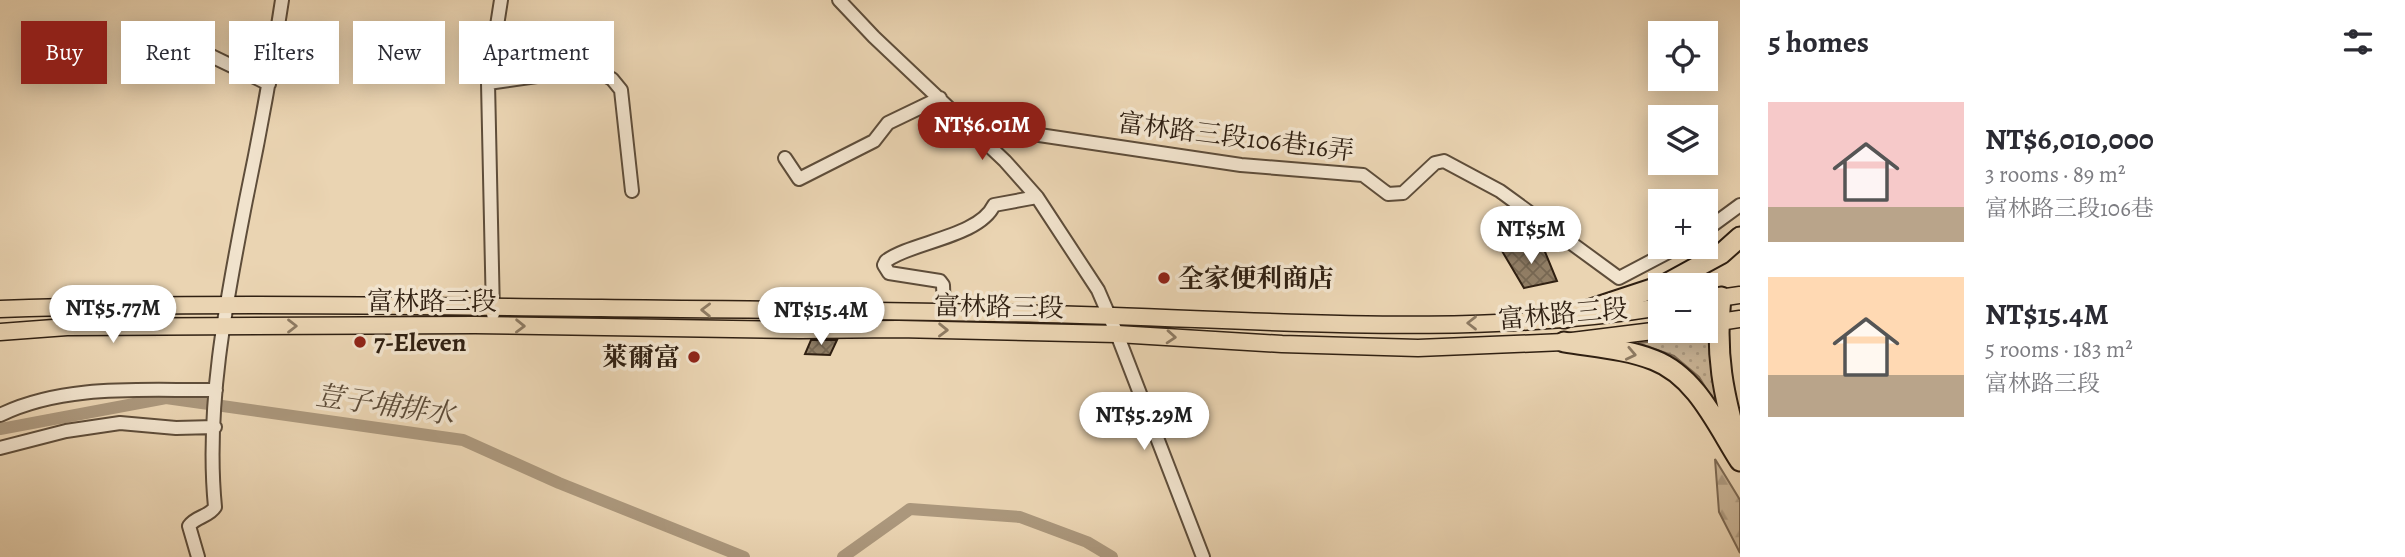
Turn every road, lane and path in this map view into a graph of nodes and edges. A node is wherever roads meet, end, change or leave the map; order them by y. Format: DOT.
graph roads {
  1 [pos="282,0"];
  2 [pos="501,0"];
  3 [pos="839,0"];
  4 [pos="279,21"];
  5 [pos="498,21"];
  6 [pos="614,81"];
  7 [pos="269,84"];
  8 [pos="488,84"];
  9 [pos="940,98"];
  10 [pos="980,136"];
  11 [pos="785,158"];
  12 [pos="632,191"];
  13 [pos="1037,197"];
  14 [pos="1740,205"];
  15 [pos="1718,221"];
  16 [pos="1740,237"];
  17 [pos="1655,259"];
  18 [pos="1686,273"];
  19 [pos="1648,291"];
  20 [pos="226,305"];
  21 [pos="494,307"];
  22 [pos="0,309"];
  23 [pos="1648,309"];
  24 [pos="897,310"];
  25 [pos="802,311"];
  26 [pos="944,311"];
  27 [pos="1109,315"];
  28 [pos="1564,318"];
  29 [pos="1740,320"];
  30 [pos="1718,323"];
  31 [pos="492,326"];
  32 [pos="224,327"];
  33 [pos="898,329"];
  34 [pos="800,330"];
  35 [pos="0,332"];
  36 [pos="1648,332"];
  37 [pos="1117,334"];
  38 [pos="1564,342"];
  39 [pos="1715,343"];
  40 [pos="216,390"];
  41 [pos="0,415"];
  42 [pos="215,421"];
  43 [pos="0,448"];
  44 [pos="1740,452"];
  45 [pos="1740,461"];
  46 [pos="198,557"];
  47 [pos="1203,557"];
  1 -- 4 [label="street"];
  2 -- 5 [label="street"];
  3 -- 9 [label="street"];
  6 -- 12 [label="street"];
  7 -- 20 [label="street"];
  8 -- 21 [label="street"];
  9 -- 10 [label="street"];
  9 -- 11 [label="street"];
  10 -- 13 [label="street"];
  10 -- 17 [label="street, 富林路三段106巷16弄"];
  13 -- 26 [label="street"];
  13 -- 27 [label="street"];
  14 -- 15 [label="street"];
  16 -- 18 [label="highway"];
  19 -- 28 [label="highway"];
  20 -- 21 [label="main road, 富林路三段"];
  20 -- 22 [label="main road, 富林路三段"];
  20 -- 32 [label="street"];
  25 -- 21 [label="main road, 富林路三段, one-way"];
  21 -- 31 [label="street"];
  23 -- 28 [label="main road, 富林路三段"];
  24 -- 25 [label="main road, 富林路三段"];
  24 -- 26 [label="main road, 富林路三段"];
  24 -- 33 [label="street"];
  25 -- 34 [label="street"];
  26 -- 27 [label="main road, 富林路三段"];
  28 -- 27 [label="main road, 富林路三段, one-way"];
  27 -- 37 [label="street"];
  29 -- 30 [label="main road"];
  32 -- 31 [label="main road, 富林路三段, one-way"];
  31 -- 34 [label="main road, 富林路三段, one-way"];
  32 -- 35 [label="main road, 富林路三段"];
  32 -- 40 [label="street"];
  33 -- 34 [label="main road, 富林路三段"];
  33 -- 37 [label="main road, 富林路三段, one-way"];
  36 -- 38 [label="main road, 富林路三段"];
  37 -- 38 [label="main road, 富林路三段, one-way"];
  37 -- 47 [label="street"];
  38 -- 45 [label="highway, one-way"];
  39 -- 44 [label="highway"];
  40 -- 41 [label="street"];
  40 -- 42 [label="street"];
  42 -- 43 [label="street"];
  42 -- 46 [label="street"];
}
